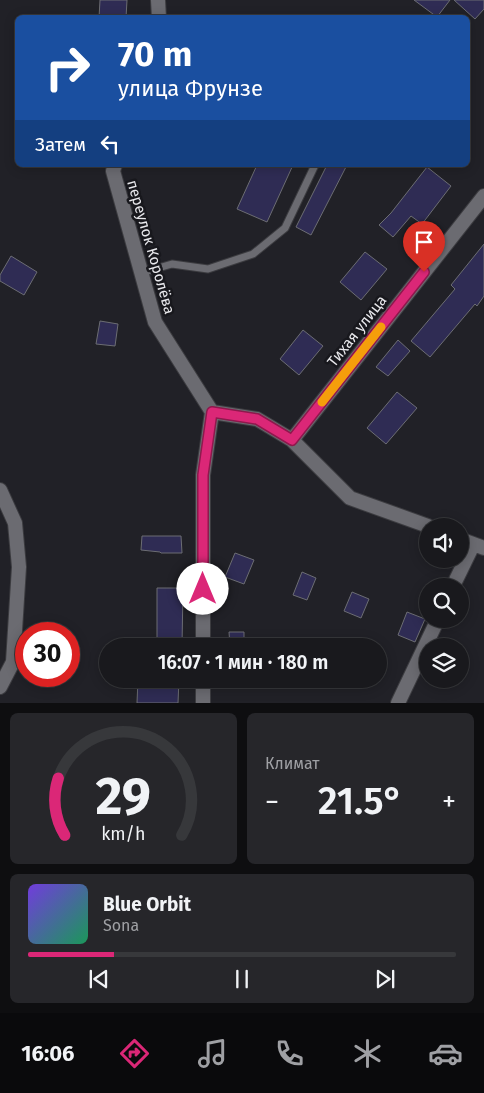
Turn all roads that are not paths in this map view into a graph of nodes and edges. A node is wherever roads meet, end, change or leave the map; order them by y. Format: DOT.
graph roads {
  1 [pos="158,0"];
  2 [pos="159,15"];
  3 [pos="114,167"];
  4 [pos="314,167"];
  5 [pos="484,196"];
  6 [pos="141,273"];
  7 [pos="212,412"];
  8 [pos="292,440"];
  9 [pos="0,490"];
  10 [pos="419,523"];
  11 [pos="472,544"];
  12 [pos="457,578"];
  13 [pos="434,628"];
  14 [pos="203,638"];
  15 [pos="0,687"];
  16 [pos="203,688"];
  17 [pos="203,703"];
  18 [pos="398,703"];
  1 -- 2 [label="street"];
  3 -- 6 [label="street, переулок Королёва"];
  4 -- 6 [label="lane"];
  5 -- 8 [label="street, Тихая улица"];
  6 -- 7 [label="street, переулок Королёва"];
  7 -- 8 [label="street"];
  7 -- 14 [label="street"];
  8 -- 10 [label="street"];
  9 -- 15 [label="street"];
  11 -- 12 [label="street"];
  13 -- 18 [label="street"];
  16 -- 17 [label="street"];
}
